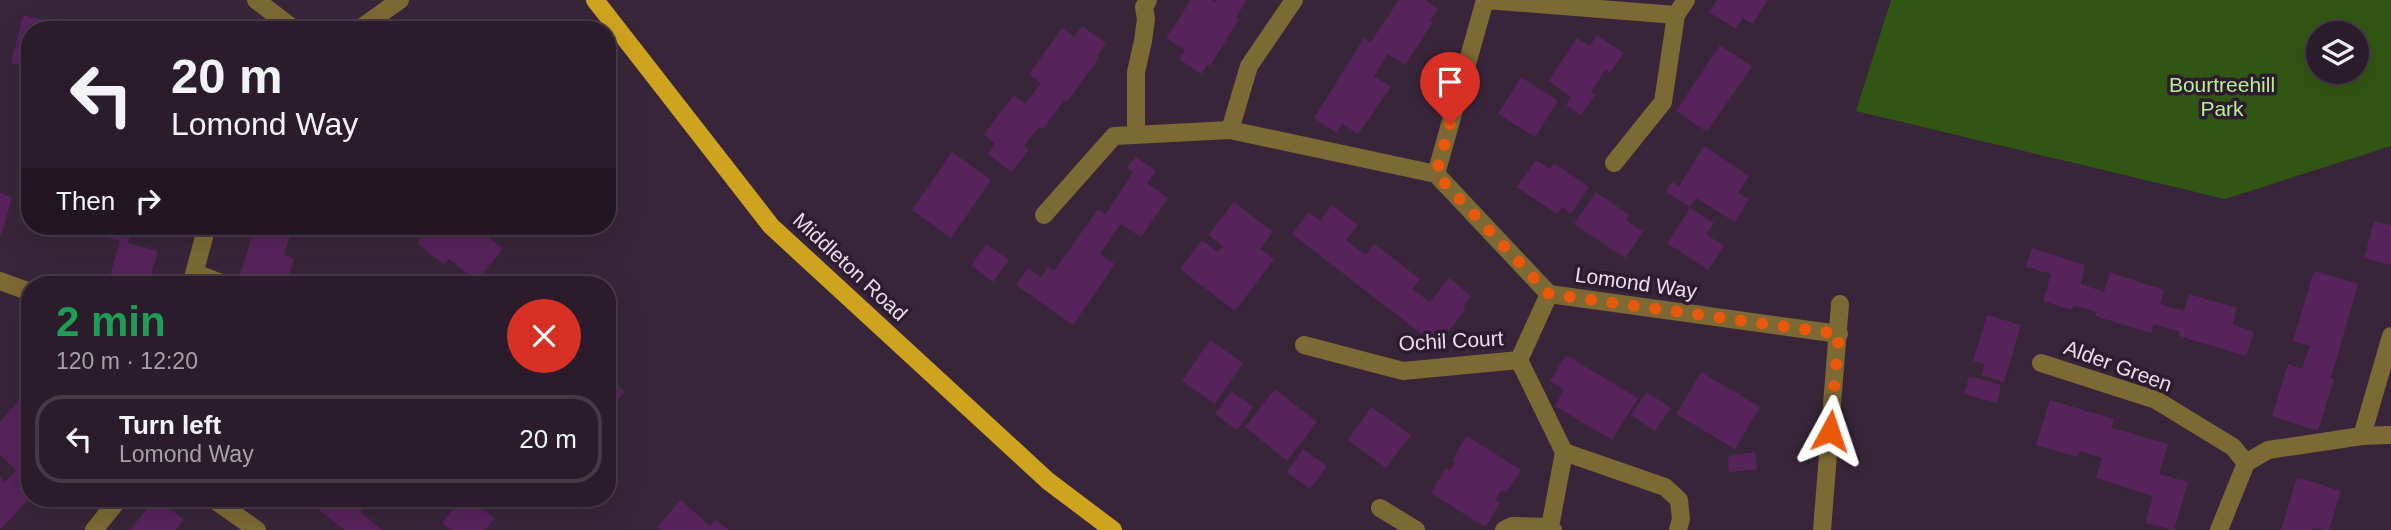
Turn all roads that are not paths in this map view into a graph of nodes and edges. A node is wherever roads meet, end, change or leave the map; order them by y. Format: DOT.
graph roads {
  1 [pos="256,0"];
  2 [pos="400,0"];
  3 [pos="595,0"];
  4 [pos="1148,0"];
  5 [pos="1294,0"];
  6 [pos="1485,0"];
  7 [pos="1681,8"];
  8 [pos="283,21"];
  9 [pos="371,21"];
  10 [pos="611,21"];
  11 [pos="616,27"];
  12 [pos="1230,130"];
  13 [pos="1136,135"];
  14 [pos="1614,163"];
  15 [pos="1436,174"];
  16 [pos="1044,215"];
  17 [pos="205,235"];
  18 [pos="194,276"];
  19 [pos="1549,294"];
  20 [pos="1840,304"];
  21 [pos="1839,334"];
  22 [pos="2391,336"];
  23 [pos="1304,345"];
  24 [pos="1519,360"];
  25 [pos="2040,363"];
  26 [pos="2391,435"];
  27 [pos="2362,436"];
  28 [pos="1564,452"];
  29 [pos="2246,463"];
  30 [pos="113,507"];
  31 [pos="224,507"];
  32 [pos="1380,508"];
  33 [pos="1551,529"];
  34 [pos="94,530"];
  35 [pos="257,530"];
  36 [pos="1113,530"];
  37 [pos="1416,530"];
  38 [pos="1504,530"];
  39 [pos="1678,530"];
  40 [pos="1822,530"];
  41 [pos="2219,530"];
  1 -- 8 [label="street"];
  2 -- 9 [label="street"];
  3 -- 10 [label="main road, Middleton Road"];
  4 -- 13 [label="street"];
  5 -- 12 [label="street"];
  6 -- 7 [label="street"];
  6 -- 15 [label="street"];
  7 -- 14 [label="street"];
  11 -- 36 [label="main road, Middleton Road"];
  12 -- 13 [label="street"];
  12 -- 15 [label="street"];
  13 -- 16 [label="street"];
  15 -- 19 [label="street, Lomond Way"];
  17 -- 18 [label="street"];
  19 -- 21 [label="street, Lomond Way"];
  19 -- 24 [label="street, Ochil Court"];
  20 -- 21 [label="street"];
  21 -- 40 [label="street"];
  22 -- 27 [label="street"];
  23 -- 24 [label="street, Ochil Court"];
  24 -- 28 [label="street, Ochil Court"];
  25 -- 29 [label="street, Alder Green"];
  26 -- 27 [label="street"];
  27 -- 29 [label="street"];
  28 -- 33 [label="street"];
  28 -- 39 [label="street"];
  29 -- 41 [label="street"];
  30 -- 34 [label="street"];
  31 -- 35 [label="street"];
  32 -- 37 [label="street"];
  33 -- 38 [label="street"];
}
